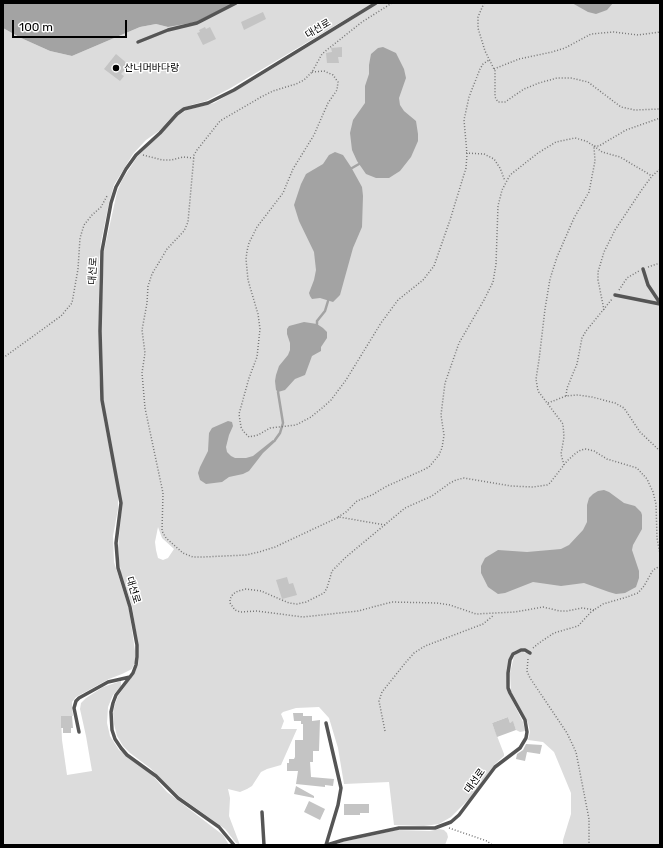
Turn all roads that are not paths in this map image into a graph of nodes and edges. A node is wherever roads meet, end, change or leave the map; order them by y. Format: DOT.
graph roads {
  1 [pos="236,3"];
  2 [pos="376,3"];
  3 [pos="138,42"];
  4 [pos="643,269"];
  5 [pos="615,295"];
  6 [pos="660,304"];
  7 [pos="530,653"];
  8 [pos="130,677"];
  9 [pos="326,722"];
  10 [pos="79,732"];
  11 [pos="262,812"];
  12 [pos="234,845"];
  13 [pos="264,845"];
  14 [pos="326,845"];
  1 -- 3 [label="lane"];
  2 -- 8 [label="lane, 대선로"];
  4 -- 6 [label="lane"];
  5 -- 6 [label="lane"];
  7 -- 14 [label="lane, 대선로"];
  8 -- 10 [label="lane"];
  8 -- 12 [label="lane, 대선로"];
  9 -- 14 [label="lane, 대선로"];
  11 -- 13 [label="lane"];
}
